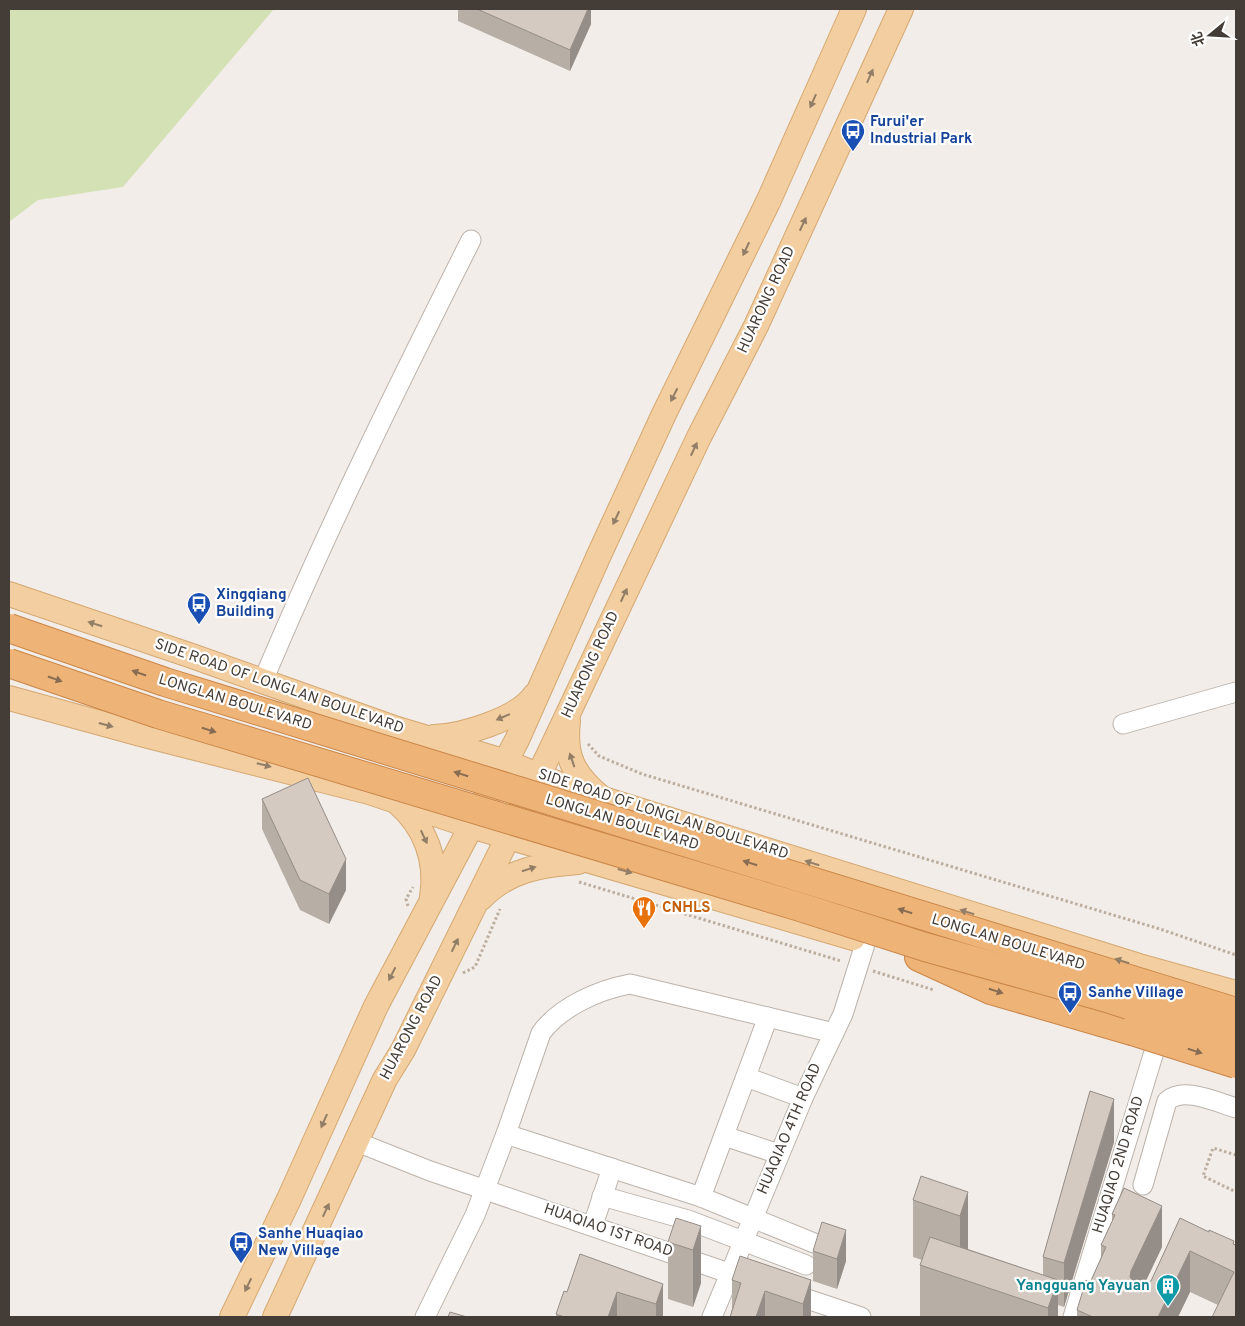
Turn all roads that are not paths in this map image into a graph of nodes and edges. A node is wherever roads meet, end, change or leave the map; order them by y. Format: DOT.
graph roads {
  1 [pos="854,9"];
  2 [pos="901,9"];
  3 [pos="471,240"];
  4 [pos="9,594"];
  5 [pos="9,628"];
  6 [pos="9,664"];
  7 [pos="263,681"];
  8 [pos="540,688"];
  9 [pos="1236,692"];
  10 [pos="9,698"];
  11 [pos="568,713"];
  12 [pos="1123,724"];
  13 [pos="394,728"];
  14 [pos="429,737"];
  15 [pos="506,762"];
  16 [pos="538,776"];
  17 [pos="369,792"];
  18 [pos="601,797"];
  19 [pos="394,800"];
  20 [pos="472,826"];
  21 [pos="508,836"];
  22 [pos="586,860"];
  23 [pos="431,902"];
  24 [pos="475,905"];
  25 [pos="866,941"];
  26 [pos="919,957"];
  27 [pos="1155,970"];
  28 [pos="1190,981"];
  29 [pos="1236,986"];
  30 [pos="1236,993"];
  31 [pos="1163,1012"];
  32 [pos="1236,1012"];
  33 [pos="768,1017"];
  34 [pos="834,1033"];
  35 [pos="1236,1038"];
  36 [pos="1236,1064"];
  37 [pos="746,1077"];
  38 [pos="803,1098"];
  39 [pos="1236,1108"];
  40 [pos="506,1134"];
  41 [pos="724,1136"];
  42 [pos="357,1142"];
  43 [pos="779,1154"];
  44 [pos="612,1168"];
  45 [pos="1143,1185"];
  46 [pos="484,1189"];
  47 [pos="602,1196"];
  48 [pos="701,1196"];
  49 [pos="753,1218"];
  50 [pos="593,1225"];
  51 [pos="744,1240"];
  52 [pos="814,1243"];
  53 [pos="806,1265"];
  54 [pos="732,1274"];
  55 [pos="232,1317"];
  56 [pos="275,1317"];
  57 [pos="426,1317"];
  58 [pos="712,1317"];
  59 [pos="861,1317"];
  60 [pos="1073,1317"];
  1 -- 8 [label="main road, one-way"];
  11 -- 2 [label="main road, HUARONG ROAD, one-way"];
  3 -- 7 [label="street"];
  7 -- 4 [label="main road, SIDE ROAD OF LONGLAN BOULEVARD, one-way"];
  32 -- 5 [label="highway, LONGLAN BOULEVARD, one-way, bridge"];
  6 -- 35 [label="highway, LONGLAN BOULEVARD, one-way, bridge"];
  7 -- 13 [label="main road, SIDE ROAD OF LONGLAN BOULEVARD"];
  8 -- 14 [label="main road, one-way"];
  8 -- 15 [label="main road"];
  9 -- 12 [label="street"];
  10 -- 17 [label="main road, one-way"];
  11 -- 16 [label="main road, HUARONG ROAD"];
  18 -- 11 [label="main road, one-way"];
  13 -- 14 [label="main road, SIDE ROAD OF LONGLAN BOULEVARD"];
  13 -- 17 [label="main road"];
  14 -- 15 [label="main road, SIDE ROAD OF LONGLAN BOULEVARD"];
  15 -- 16 [label="main road, SIDE ROAD OF LONGLAN BOULEVARD"];
  15 -- 20 [label="main road"];
  16 -- 18 [label="main road, SIDE ROAD OF LONGLAN BOULEVARD"];
  16 -- 21 [label="main road, HUARONG ROAD"];
  17 -- 19 [label="main road"];
  18 -- 22 [label="main road"];
  27 -- 18 [label="main road, SIDE ROAD OF LONGLAN BOULEVARD, one-way"];
  19 -- 20 [label="main road"];
  19 -- 23 [label="main road, one-way"];
  20 -- 21 [label="main road"];
  20 -- 23 [label="main road"];
  21 -- 22 [label="main road"];
  21 -- 24 [label="main road, HUARONG ROAD"];
  24 -- 22 [label="main road, one-way"];
  22 -- 25 [label="main road, one-way"];
  23 -- 55 [label="main road, one-way"];
  42 -- 24 [label="main road, HUARONG ROAD, one-way"];
  25 -- 26 [label="main road"];
  25 -- 34 [label="street, HUAQIAO 4TH ROAD"];
  26 -- 31 [label="main road"];
  26 -- 36 [label="highway, one-way, bridge"];
  27 -- 28 [label="main road, SIDE ROAD OF LONGLAN BOULEVARD"];
  27 -- 31 [label="main road"];
  28 -- 29 [label="main road"];
  28 -- 30 [label="main road, SIDE ROAD OF LONGLAN BOULEVARD"];
  28 -- 31 [label="main road"];
  31 -- 35 [label="main road"];
  31 -- 60 [label="street, HUAQIAO 2ND ROAD"];
  33 -- 34 [label="street"];
  33 -- 37 [label="street"];
  33 -- 40 [label="street"];
  34 -- 38 [label="street, HUAQIAO 4TH ROAD"];
  37 -- 38 [label="street"];
  37 -- 41 [label="street"];
  38 -- 43 [label="street, HUAQIAO 4TH ROAD"];
  39 -- 45 [label="street"];
  40 -- 44 [label="street"];
  40 -- 46 [label="street"];
  41 -- 43 [label="street"];
  41 -- 48 [label="street"];
  42 -- 46 [label="street, HUAQIAO 1ST ROAD"];
  56 -- 42 [label="main road, HUARONG ROAD, one-way"];
  43 -- 49 [label="street, HUAQIAO 4TH ROAD"];
  44 -- 47 [label="street"];
  44 -- 48 [label="street"];
  46 -- 50 [label="street, HUAQIAO 1ST ROAD"];
  46 -- 57 [label="street"];
  47 -- 50 [label="street"];
  47 -- 51 [label="street"];
  48 -- 49 [label="street"];
  49 -- 51 [label="street, HUAQIAO 4TH ROAD"];
  49 -- 52 [label="street"];
  50 -- 54 [label="street, HUAQIAO 1ST ROAD"];
  51 -- 53 [label="street"];
  51 -- 54 [label="street, HUAQIAO 4TH ROAD"];
  54 -- 58 [label="street, HUAQIAO 4TH ROAD"];
  54 -- 59 [label="street, HUAQIAO 1ST ROAD"];
}
